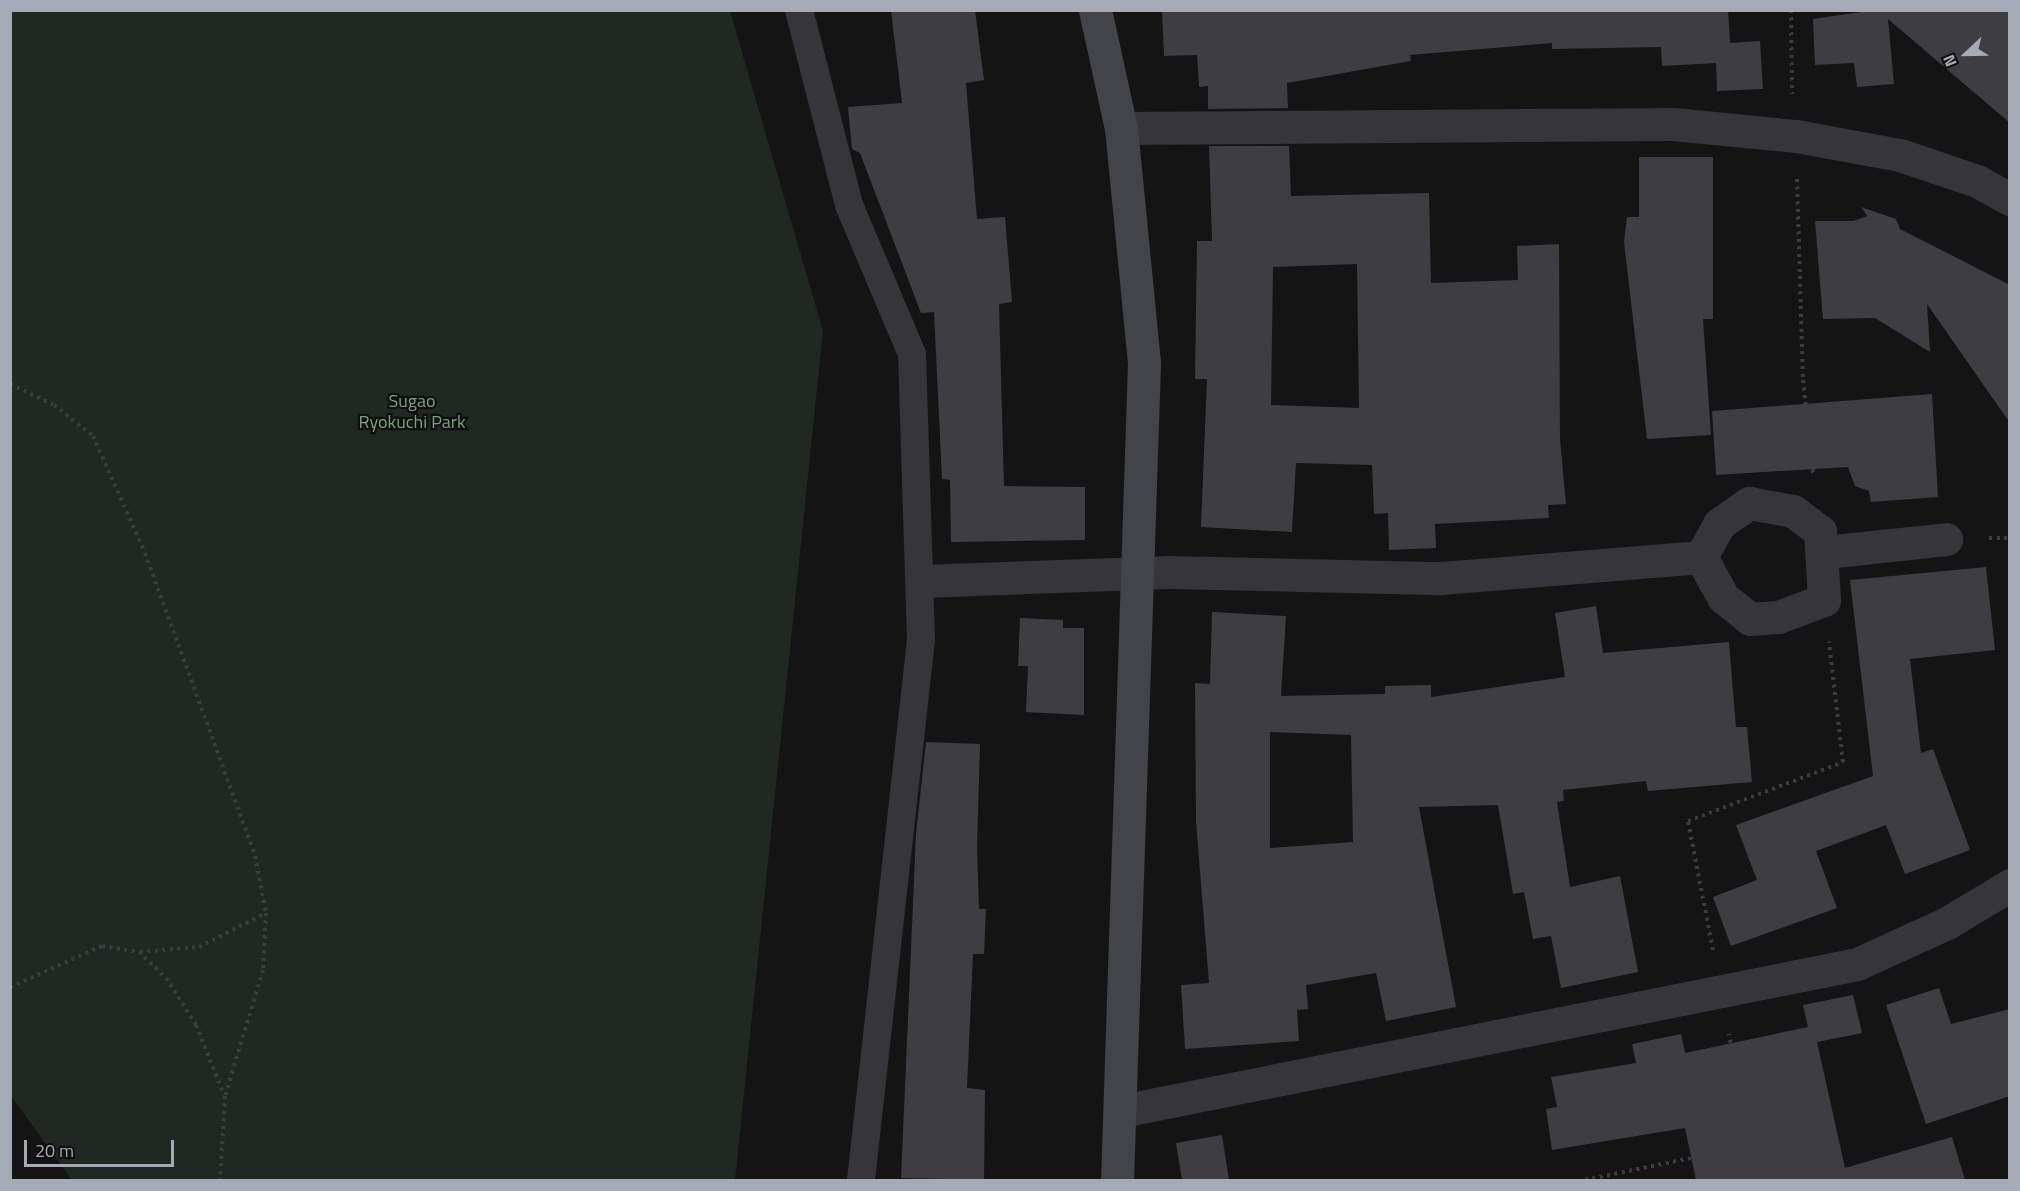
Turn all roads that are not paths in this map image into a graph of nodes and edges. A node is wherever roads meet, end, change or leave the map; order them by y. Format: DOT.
graph roads {
  1 [pos="799,10"];
  2 [pos="1095,10"];
  3 [pos="1121,128"];
  4 [pos="2010,199"];
  5 [pos="1946,539"];
  6 [pos="1822,542"];
  7 [pos="1701,556"];
  8 [pos="1138,574"];
  9 [pos="922,581"];
  10 [pos="2010,885"];
  11 [pos="1121,1111"];
  12 [pos="861,1180"];
  13 [pos="1117,1180"];
  1 -- 9 [label="lane"];
  2 -- 3 [label="street"];
  3 -- 4 [label="street"];
  3 -- 8 [label="street"];
  5 -- 6 [label="street"];
  6 -- 7 [label="street"];
  6 -- 7 [label="street"];
  7 -- 8 [label="street"];
  8 -- 9 [label="street"];
  8 -- 11 [label="street"];
  9 -- 12 [label="lane"];
  10 -- 11 [label="street"];
  11 -- 13 [label="street"];
}
